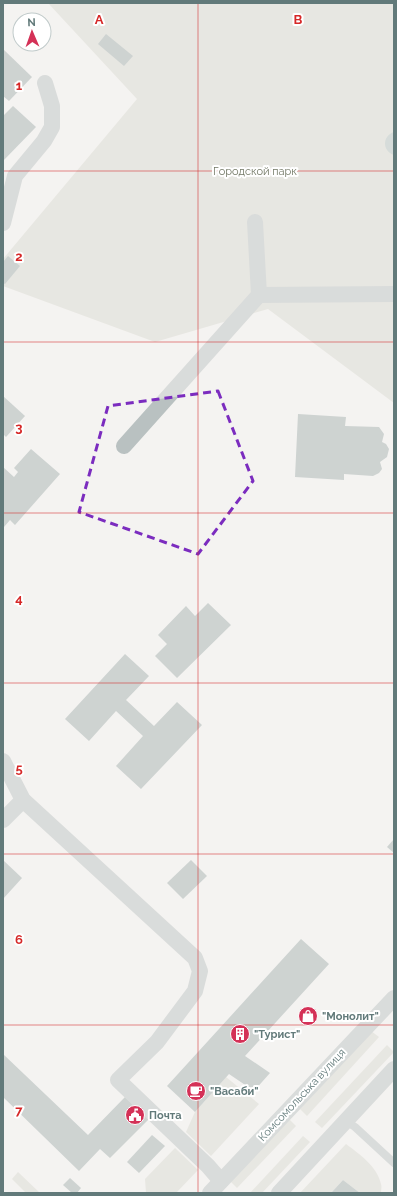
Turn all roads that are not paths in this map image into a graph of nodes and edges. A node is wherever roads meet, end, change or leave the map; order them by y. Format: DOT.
graph roads {
  1 [pos="45,83"];
  2 [pos="15,176"];
  3 [pos="3,188"];
  4 [pos="255,222"];
  5 [pos="3,223"];
  6 [pos="394,294"];
  7 [pos="259,295"];
  8 [pos="124,446"];
  9 [pos="3,761"];
  10 [pos="23,800"];
  11 [pos="3,820"];
  12 [pos="394,998"];
  13 [pos="394,1069"];
  14 [pos="346,1121"];
  15 [pos="394,1163"];
  16 [pos="221,1181"];
  17 [pos="210,1193"];
  18 [pos="279,1193"];
  1 -- 2 [label="street"];
  2 -- 3 [label="street"];
  2 -- 5 [label="street"];
  4 -- 7 [label="street"];
  6 -- 7 [label="street"];
  7 -- 8 [label="street"];
  9 -- 10 [label="street"];
  10 -- 11 [label="street"];
  10 -- 16 [label="street"];
  12 -- 16 [label="street, Комсомольська вулиця"];
  13 -- 14 [label="street"];
  14 -- 15 [label="lane"];
  14 -- 18 [label="street"];
  16 -- 17 [label="street, Комсомольська вулиця"];
}
